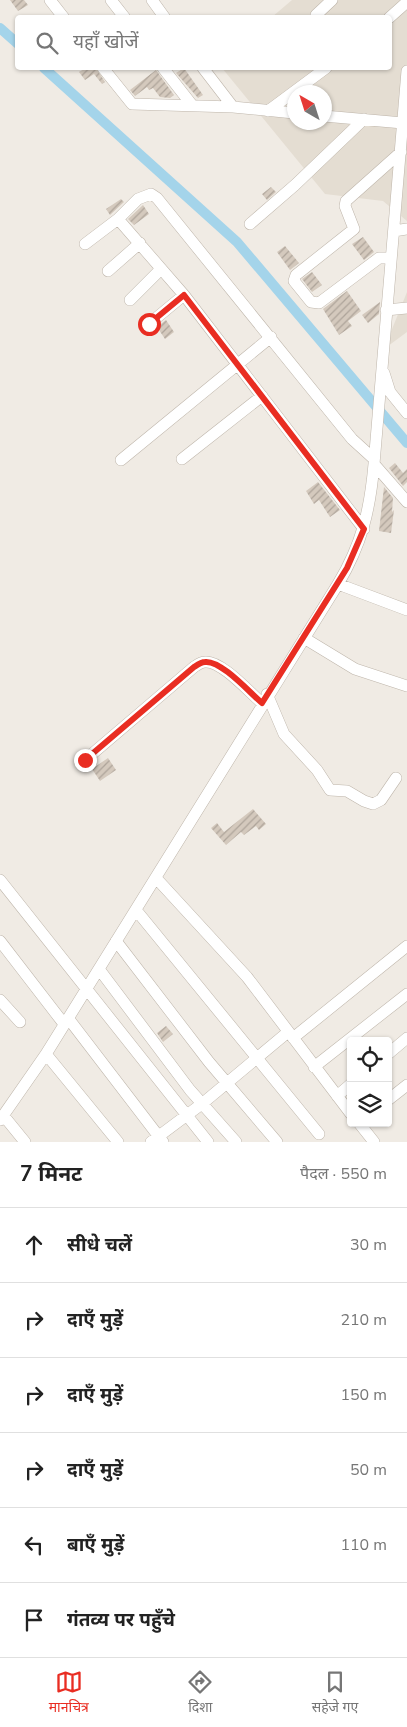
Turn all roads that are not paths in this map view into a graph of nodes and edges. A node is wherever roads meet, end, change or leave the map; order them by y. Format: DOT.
graph roads {
  1 [pos="52,0"];
  2 [pos="111,0"];
  3 [pos="152,0"];
  4 [pos="332,0"];
  5 [pos="407,2"];
  6 [pos="62,15"];
  7 [pos="123,15"];
  8 [pos="163,15"];
  9 [pos="316,15"];
  10 [pos="392,15"];
  11 [pos="105,70"];
  12 [pos="165,70"];
  13 [pos="204,70"];
  14 [pos="323,70"];
  15 [pos="407,71"];
  16 [pos="192,105"];
  17 [pos="233,108"];
  18 [pos="268,111"];
  19 [pos="287,113"];
  20 [pos="332,117"];
  21 [pos="405,118"];
  22 [pos="364,120"];
  23 [pos="401,152"];
  24 [pos="118,219"];
  25 [pos="250,224"];
  26 [pos="407,229"];
  27 [pos="394,230"];
  28 [pos="140,243"];
  29 [pos="85,244"];
  30 [pos="390,258"];
  31 [pos="161,269"];
  32 [pos="108,271"];
  33 [pos="184,295"];
  34 [pos="130,300"];
  35 [pos="407,308"];
  36 [pos="386,310"];
  37 [pos="149,324"];
  38 [pos="271,337"];
  39 [pos="382,364"];
  40 [pos="239,366"];
  41 [pos="262,396"];
  42 [pos="407,413"];
  43 [pos="182,459"];
  44 [pos="121,460"];
  45 [pos="374,462"];
  46 [pos="407,502"];
  47 [pos="364,529"];
  48 [pos="338,584"];
  49 [pos="407,610"];
  50 [pos="304,638"];
  51 [pos="407,686"];
  52 [pos="265,699"];
  53 [pos="85,760"];
  54 [pos="396,778"];
  55 [pos="156,878"];
  56 [pos="0,880"];
  57 [pos="136,910"];
  58 [pos="0,941"];
  59 [pos="116,941"];
  60 [pos="407,946"];
  61 [pos="99,969"];
  62 [pos="87,987"];
  63 [pos="407,994"];
  64 [pos="0,1000"];
  65 [pos="66,1021"];
  66 [pos="20,1022"];
  67 [pos="290,1035"];
  68 [pos="407,1038"];
  69 [pos="392,1051"];
  70 [pos="46,1054"];
  71 [pos="256,1058"];
  72 [pos="314,1067"];
  73 [pos="227,1083"];
  74 [pos="407,1085"];
  75 [pos="347,1087"];
  76 [pos="337,1096"];
  77 [pos="392,1097"];
  78 [pos="203,1103"];
  79 [pos="347,1109"];
  80 [pos="186,1116"];
  81 [pos="2,1118"];
  82 [pos="362,1127"];
  83 [pos="319,1134"];
  84 [pos="157,1140"];
  85 [pos="25,1142"];
  86 [pos="118,1142"];
  87 [pos="208,1142"];
  88 [pos="236,1142"];
  89 [pos="277,1142"];
  90 [pos="374,1142"];
  1 -- 6 [label="street"];
  2 -- 7 [label="street"];
  3 -- 8 [label="street"];
  4 -- 9 [label="street"];
  5 -- 10 [label="street"];
  11 -- 16 [label="street"];
  12 -- 16 [label="street"];
  13 -- 17 [label="street"];
  14 -- 18 [label="street"];
  15 -- 21 [label="street"];
  16 -- 17 [label="street"];
  17 -- 18 [label="street"];
  18 -- 19 [label="street"];
  20 -- 22 [label="street"];
  21 -- 22 [label="street"];
  21 -- 23 [label="street"];
  22 -- 25 [label="street"];
  23 -- 27 [label="street"];
  23 -- 30 [label="street"];
  24 -- 28 [label="street"];
  24 -- 29 [label="street"];
  24 -- 38 [label="street"];
  26 -- 27 [label="street"];
  27 -- 30 [label="street"];
  28 -- 31 [label="street"];
  28 -- 32 [label="street"];
  30 -- 36 [label="street"];
  31 -- 33 [label="street"];
  31 -- 34 [label="street"];
  33 -- 37 [label="street"];
  33 -- 40 [label="street"];
  35 -- 36 [label="street"];
  36 -- 39 [label="street"];
  38 -- 40 [label="street"];
  38 -- 45 [label="street"];
  39 -- 42 [label="street"];
  39 -- 45 [label="street"];
  40 -- 41 [label="street"];
  40 -- 44 [label="street"];
  41 -- 43 [label="street"];
  41 -- 47 [label="street"];
  45 -- 46 [label="street"];
  45 -- 47 [label="street"];
  47 -- 48 [label="street"];
  48 -- 49 [label="street"];
  48 -- 50 [label="street"];
  50 -- 51 [label="street"];
  50 -- 52 [label="street"];
  52 -- 53 [label="street"];
  52 -- 54 [label="street"];
  52 -- 55 [label="street"];
  55 -- 57 [label="street"];
  55 -- 67 [label="street"];
  56 -- 62 [label="street"];
  57 -- 59 [label="street"];
  57 -- 71 [label="street"];
  58 -- 65 [label="street"];
  59 -- 61 [label="street"];
  59 -- 73 [label="street"];
  60 -- 67 [label="street"];
  61 -- 62 [label="street"];
  61 -- 78 [label="street"];
  62 -- 65 [label="street"];
  62 -- 80 [label="street"];
  63 -- 72 [label="street"];
  64 -- 66 [label="street"];
  65 -- 70 [label="street"];
  65 -- 84 [label="street"];
  67 -- 71 [label="street"];
  67 -- 72 [label="street"];
  68 -- 69 [label="street"];
  70 -- 81 [label="street"];
  70 -- 86 [label="street"];
  71 -- 73 [label="street"];
  71 -- 83 [label="street"];
  72 -- 76 [label="street"];
  73 -- 78 [label="street"];
  73 -- 89 [label="street"];
  74 -- 77 [label="street"];
  75 -- 76 [label="street"];
  76 -- 79 [label="street"];
  78 -- 80 [label="street"];
  78 -- 88 [label="street"];
  80 -- 84 [label="street"];
  80 -- 87 [label="street"];
  81 -- 85 [label="street"];
  82 -- 90 [label="street"];
}
